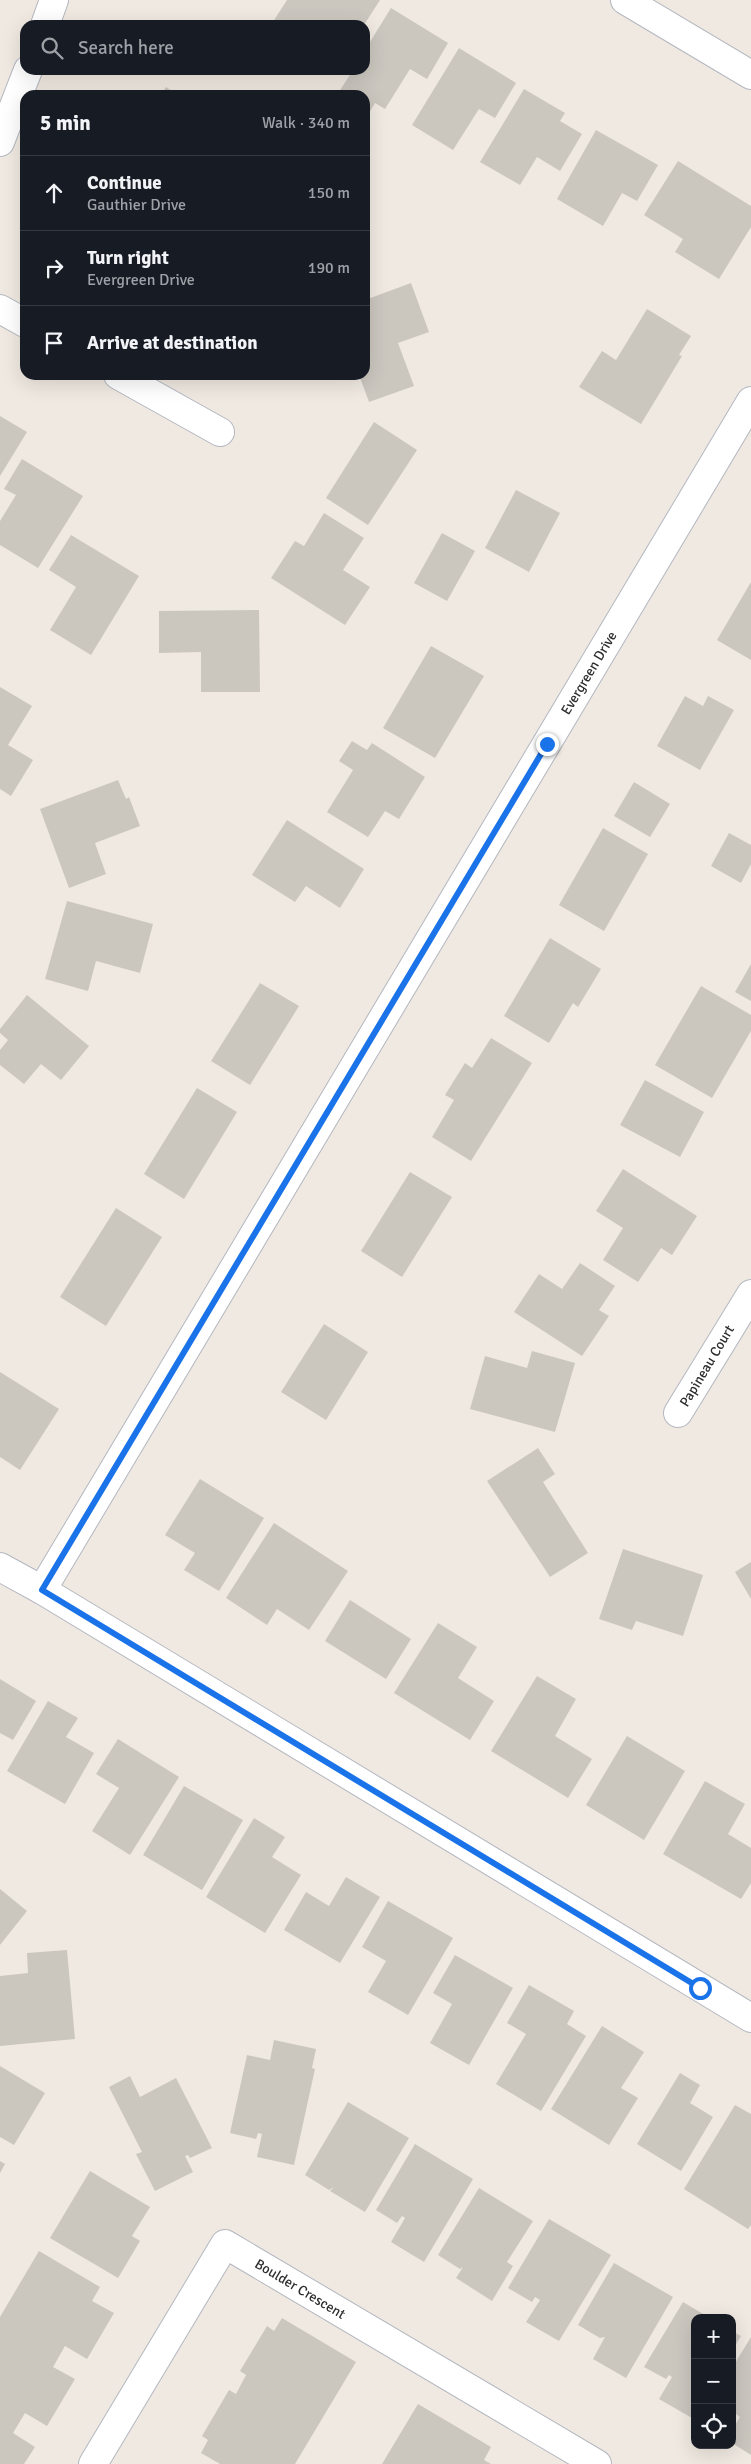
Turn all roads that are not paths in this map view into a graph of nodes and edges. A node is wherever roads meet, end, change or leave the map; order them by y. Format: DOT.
graph roads {
  1 [pos="54,0"];
  2 [pos="625,0"];
  3 [pos="47,20"];
  4 [pos="26,75"];
  5 [pos="751,75"];
  6 [pos="20,90"];
  7 [pos="20,91"];
  8 [pos="0,142"];
  9 [pos="0,308"];
  10 [pos="20,320"];
  11 [pos="127,380"];
  12 [pos="751,401"];
  13 [pos="220,432"];
  14 [pos="751,1294"];
  15 [pos="678,1413"];
  16 [pos="0,1567"];
  17 [pos="42,1590"];
  18 [pos="751,2018"];
  19 [pos="566,2456"];
  20 [pos="93,2464"];
  21 [pos="597,2464"];
  1 -- 3 [label="street"];
  2 -- 5 [label="street"];
  4 -- 6 [label="street"];
  7 -- 8 [label="street"];
  9 -- 10 [label="street"];
  11 -- 13 [label="street"];
  12 -- 17 [label="street, Evergreen Drive"];
  14 -- 15 [label="street, Papineau Court"];
  16 -- 17 [label="street"];
  17 -- 18 [label="street"];
  19 -- 20 [label="street, Boulder Crescent"];
  19 -- 21 [label="street, Boulder Crescent"];
}
